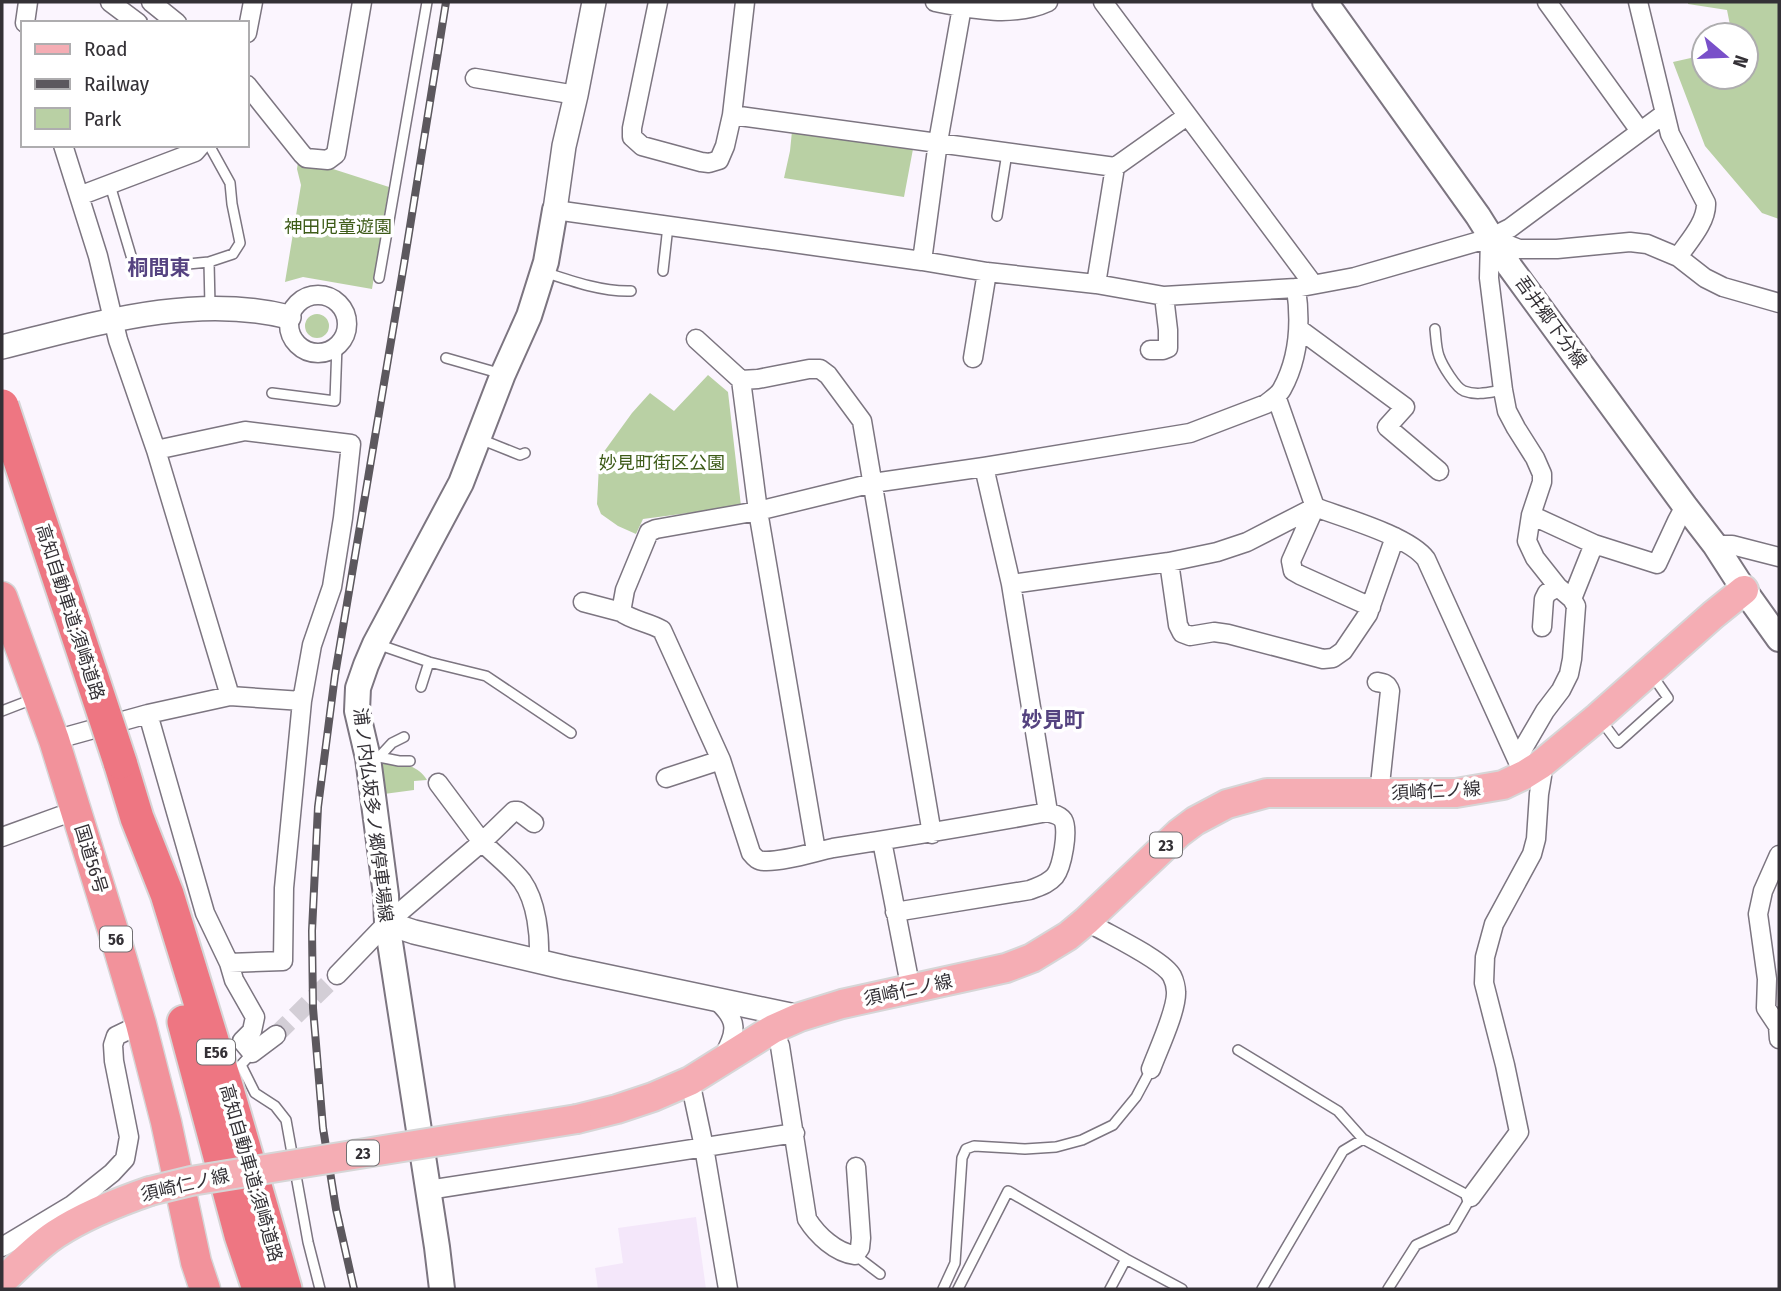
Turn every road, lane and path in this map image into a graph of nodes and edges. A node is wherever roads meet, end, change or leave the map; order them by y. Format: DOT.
graph roads {
  1 [pos="28,2"];
  2 [pos="110,2"];
  3 [pos="153,2"];
  4 [pos="253,2"];
  5 [pos="362,2"];
  6 [pos="427,2"];
  7 [pos="594,2"];
  8 [pos="658,2"];
  9 [pos="745,2"];
  10 [pos="935,2"];
  11 [pos="1048,2"];
  12 [pos="1103,2"];
  13 [pos="1325,2"];
  14 [pos="1547,2"];
  15 [pos="1638,2"];
  16 [pos="962,7"];
  17 [pos="25,21"];
  18 [pos="135,21"];
  19 [pos="175,21"];
  20 [pos="248,28"];
  21 [pos="475,78"];
  22 [pos="248,86"];
  23 [pos="576,95"];
  24 [pos="1664,114"];
  25 [pos="732,115"];
  26 [pos="1187,116"];
  27 [pos="1640,131"];
  28 [pos="938,142"];
  29 [pos="63,147"];
  30 [pos="199,147"];
  31 [pos="210,147"];
  32 [pos="1007,153"];
  33 [pos="1115,167"];
  34 [pos="110,185"];
  35 [pos="79,196"];
  36 [pos="555,210"];
  37 [pos="997,216"];
  38 [pos="668,226"];
  39 [pos="1490,238"];
  40 [pos="1678,257"];
  41 [pos="922,261"];
  42 [pos="209,262"];
  43 [pos="542,271"];
  44 [pos="663,271"];
  45 [pos="987,272"];
  46 [pos="379,278"];
  47 [pos="1096,284"];
  48 [pos="1305,286"];
  49 [pos="631,291"];
  50 [pos="1164,296"];
  51 [pos="1779,303"];
  52 [pos="210,308"];
  53 [pos="289,317"];
  54 [pos="114,320"];
  55 [pos="1299,329"];
  56 [pos="1435,329"];
  57 [pos="696,339"];
  58 [pos="337,345"];
  59 [pos="2,347"];
  60 [pos="1150,350"];
  61 [pos="446,358"];
  62 [pos="973,358"];
  63 [pos="503,374"];
  64 [pos="741,380"];
  65 [pos="1503,390"];
  66 [pos="272,393"];
  67 [pos="1276,396"];
  68 [pos="2,406"];
  69 [pos="478,438"];
  70 [pos="156,450"];
  71 [pos="524,453"];
  72 [pos="984,467"];
  73 [pos="1439,471"];
  74 [pos="873,482"];
  75 [pos="1685,506"];
  76 [pos="1315,507"];
  77 [pos="758,511"];
  78 [pos="1531,515"];
  79 [pos="1395,537"];
  80 [pos="1594,544"];
  81 [pos="1715,545"];
  82 [pos="1779,557"];
  83 [pos="1169,562"];
  84 [pos="1011,584"];
  85 [pos="1558,587"];
  86 [pos="1744,590"];
  87 [pos="2,597"];
  88 [pos="1572,599"];
  89 [pos="583,602"];
  90 [pos="1371,607"];
  91 [pos="621,612"];
  92 [pos="1542,627"];
  93 [pos="1779,639"];
  94 [pos="375,644"];
  95 [pos="429,662"];
  96 [pos="1377,682"];
  97 [pos="421,687"];
  98 [pos="230,695"];
  99 [pos="40,698"];
  100 [pos="302,701"];
  101 [pos="2,710"];
  102 [pos="148,714"];
  103 [pos="571,733"];
  104 [pos="404,737"];
  105 [pos="54,740"];
  106 [pos="374,757"];
  107 [pos="722,760"];
  108 [pos="410,761"];
  109 [pos="1527,767"];
  110 [pos="666,778"];
  111 [pos="438,783"];
  112 [pos="1379,794"];
  113 [pos="1048,812"];
  114 [pos="77,813"];
  115 [pos="137,818"];
  116 [pos="534,822"];
  117 [pos="932,834"];
  118 [pos="2,836"];
  119 [pos="882,841"];
  120 [pos="482,842"];
  121 [pos="817,851"];
  122 [pos="1779,855"];
  123 [pos="895,912"];
  124 [pos="1086,921"];
  125 [pos="387,923"];
  126 [pos="539,961"];
  127 [pos="229,963"];
  128 [pos="337,975"];
  129 [pos="911,990"];
  130 [pos="716,1000"];
  131 [pos="800,1017"];
  132 [pos="141,1024"];
  133 [pos="773,1029"];
  134 [pos="276,1035"];
  135 [pos="1779,1039"];
  136 [pos="1238,1050"];
  137 [pos="253,1053"];
  138 [pos="722,1061"];
  139 [pos="1151,1069"];
  140 [pos="690,1080"];
  141 [pos="795,1133"];
  142 [pos="1363,1139"];
  143 [pos="704,1147"];
  144 [pos="856,1167"];
  145 [pos="428,1190"];
  146 [pos="1471,1197"];
  147 [pos="2,1247"];
  148 [pos="855,1255"];
  149 [pos="1126,1259"];
  150 [pos="880,1274"];
  151 [pos="2,1281"];
  152 [pos="205,1289"];
  153 [pos="259,1289"];
  154 [pos="285,1289"];
  155 [pos="320,1289"];
  156 [pos="442,1289"];
  157 [pos="728,1289"];
  158 [pos="943,1289"];
  159 [pos="958,1289"];
  160 [pos="1110,1289"];
  161 [pos="1182,1289"];
  162 [pos="1262,1289"];
  163 [pos="1388,1289"];
  1 -- 17 [label="street"];
  2 -- 18 [label="street"];
  3 -- 19 [label="street"];
  4 -- 20 [label="street"];
  5 -- 22 [label="street"];
  6 -- 46 [label="lane"];
  7 -- 23 [label="street"];
  8 -- 25 [label="street"];
  9 -- 25 [label="street"];
  10 -- 16 [label="street"];
  11 -- 16 [label="street"];
  12 -- 26 [label="street"];
  13 -- 39 [label="main road, 吾井郷下分線"];
  14 -- 27 [label="street"];
  15 -- 24 [label="street"];
  16 -- 28 [label="street"];
  21 -- 23 [label="street"];
  23 -- 36 [label="street"];
  24 -- 27 [label="street"];
  24 -- 40 [label="street"];
  25 -- 28 [label="street"];
  26 -- 33 [label="street"];
  26 -- 48 [label="street"];
  27 -- 39 [label="street"];
  28 -- 32 [label="street"];
  28 -- 41 [label="street"];
  29 -- 35 [label="street"];
  30 -- 34 [label="street"];
  31 -- 42 [label="lane"];
  32 -- 33 [label="street"];
  32 -- 37 [label="lane"];
  33 -- 47 [label="street"];
  34 -- 35 [label="street"];
  34 -- 42 [label="lane"];
  35 -- 54 [label="street"];
  36 -- 38 [label="street"];
  36 -- 43 [label="main road, 浦ノ内仏坂多ノ郷停車場線"];
  38 -- 41 [label="street"];
  38 -- 44 [label="lane"];
  39 -- 40 [label="street"];
  39 -- 48 [label="street"];
  39 -- 65 [label="street"];
  39 -- 75 [label="main road, 吾井郷下分線"];
  40 -- 51 [label="street"];
  41 -- 45 [label="street"];
  42 -- 52 [label="lane"];
  43 -- 49 [label="lane"];
  43 -- 63 [label="main road, 浦ノ内仏坂多ノ郷停車場線"];
  45 -- 47 [label="street"];
  45 -- 62 [label="street"];
  47 -- 50 [label="street"];
  48 -- 50 [label="street"];
  48 -- 55 [label="street"];
  50 -- 60 [label="street"];
  52 -- 53 [label="street"];
  52 -- 54 [label="street"];
  53 -- 58 [label="street"];
  53 -- 58 [label="street"];
  54 -- 59 [label="street"];
  54 -- 70 [label="street"];
  55 -- 67 [label="street"];
  55 -- 73 [label="street"];
  56 -- 65 [label="lane"];
  57 -- 64 [label="street"];
  58 -- 66 [label="lane"];
  61 -- 63 [label="lane"];
  63 -- 69 [label="main road, 浦ノ内仏坂多ノ郷停車場線"];
  64 -- 74 [label="street"];
  64 -- 77 [label="street"];
  65 -- 78 [label="street"];
  67 -- 72 [label="street"];
  67 -- 76 [label="street"];
  68 -- 115 [label="highway, 高知自動車道;須崎道路 / E56, bridge"];
  69 -- 71 [label="lane"];
  69 -- 94 [label="main road, 浦ノ内仏坂多ノ郷停車場線"];
  70 -- 98 [label="street"];
  70 -- 100 [label="street"];
  72 -- 74 [label="street"];
  72 -- 84 [label="street"];
  74 -- 77 [label="street"];
  74 -- 117 [label="street"];
  75 -- 80 [label="street"];
  75 -- 81 [label="main road, 吾井郷下分線"];
  76 -- 79 [label="street"];
  76 -- 83 [label="street"];
  76 -- 90 [label="street"];
  77 -- 91 [label="street"];
  77 -- 121 [label="street"];
  78 -- 80 [label="street"];
  78 -- 85 [label="street"];
  79 -- 90 [label="street"];
  79 -- 109 [label="street"];
  80 -- 88 [label="street"];
  81 -- 82 [label="street"];
  81 -- 86 [label="main road, 吾井郷下分線"];
  83 -- 84 [label="street"];
  83 -- 90 [label="street"];
  84 -- 113 [label="street"];
  85 -- 88 [label="street"];
  85 -- 92 [label="street"];
  86 -- 93 [label="main road, 吾井郷下分線"];
  86 -- 109 [label="main road, 須崎仁ノ線 / 23"];
  87 -- 99 [label="highway, 国道56号 / 56"];
  88 -- 109 [label="street"];
  89 -- 91 [label="street"];
  91 -- 107 [label="street"];
  94 -- 95 [label="lane"];
  94 -- 106 [label="main road, 浦ノ内仏坂多ノ郷停車場線"];
  95 -- 97 [label="lane"];
  95 -- 103 [label="lane"];
  96 -- 112 [label="street"];
  98 -- 100 [label="street"];
  98 -- 102 [label="street"];
  99 -- 101 [label="lane"];
  99 -- 105 [label="highway, 国道56号 / 56"];
  100 -- 127 [label="street"];
  102 -- 105 [label="street"];
  102 -- 127 [label="street"];
  104 -- 106 [label="lane"];
  105 -- 114 [label="highway, 国道56号 / 56"];
  106 -- 108 [label="lane"];
  106 -- 125 [label="main road, 浦ノ内仏坂多ノ郷停車場線"];
  107 -- 110 [label="street"];
  107 -- 121 [label="street"];
  109 -- 112 [label="main road, 須崎仁ノ線 / 23"];
  109 -- 146 [label="street"];
  111 -- 120 [label="street"];
  112 -- 124 [label="main road, 須崎仁ノ線 / 23"];
  113 -- 117 [label="street"];
  113 -- 123 [label="street"];
  114 -- 118 [label="street"];
  114 -- 132 [label="highway, 国道56号 / 56"];
  115 -- 153 [label="highway, 高知自動車道;須崎道路 / E56"];
  115 -- 154 [label="highway, 高知自動車道;須崎道路 / E56"];
  116 -- 120 [label="street"];
  117 -- 119 [label="street"];
  119 -- 121 [label="street"];
  119 -- 123 [label="street"];
  120 -- 125 [label="street"];
  120 -- 126 [label="street"];
  122 -- 135 [label="street"];
  123 -- 129 [label="street"];
  124 -- 129 [label="main road, 須崎仁ノ線 / 23"];
  124 -- 139 [label="street"];
  125 -- 126 [label="street"];
  125 -- 128 [label="street"];
  125 -- 145 [label="main road, 浦ノ内仏坂多ノ郷停車場線"];
  126 -- 130 [label="street"];
  127 -- 137 [label="street"];
  129 -- 131 [label="main road, 須崎仁ノ線 / 23"];
  130 -- 131 [label="street"];
  130 -- 138 [label="street"];
  131 -- 133 [label="main road, 須崎仁ノ線 / 23"];
  132 -- 147 [label="street"];
  132 -- 152 [label="highway, 国道56号 / 56"];
  133 -- 138 [label="main road, 須崎仁ノ線 / 23"];
  133 -- 141 [label="street"];
  134 -- 137 [label="street"];
  136 -- 142 [label="lane"];
  137 -- 155 [label="lane"];
  138 -- 140 [label="main road, 須崎仁ノ線 / 23"];
  139 -- 158 [label="lane"];
  140 -- 143 [label="street"];
  140 -- 151 [label="main road, 須崎仁ノ線 / 23, bridge"];
  141 -- 143 [label="street"];
  141 -- 148 [label="street"];
  142 -- 146 [label="lane"];
  142 -- 162 [label="lane"];
  143 -- 145 [label="street"];
  143 -- 157 [label="street"];
  144 -- 148 [label="street"];
  145 -- 156 [label="main road, 浦ノ内仏坂多ノ郷停車場線"];
  146 -- 163 [label="lane"];
  148 -- 150 [label="lane"];
  149 -- 159 [label="lane"];
  149 -- 160 [label="lane"];
  149 -- 161 [label="lane"];
}
